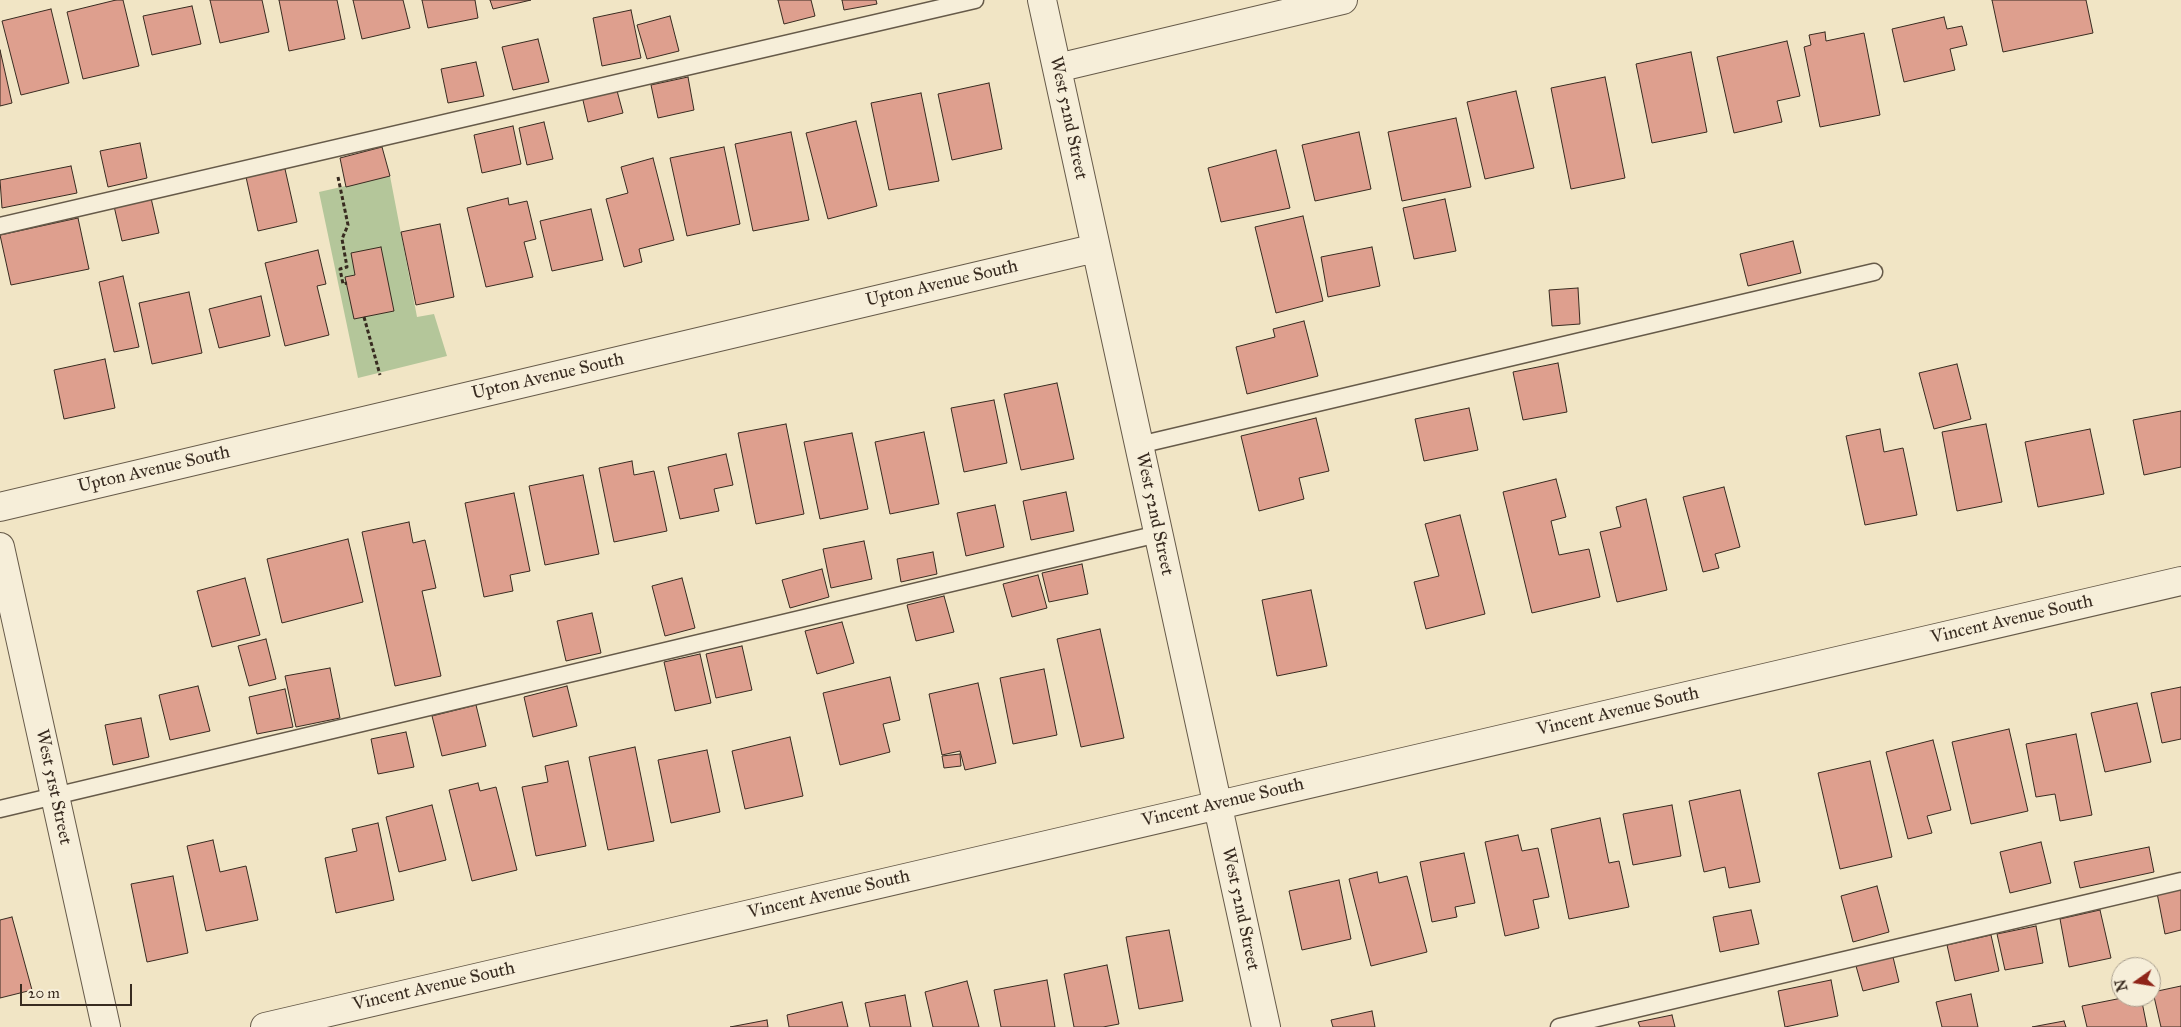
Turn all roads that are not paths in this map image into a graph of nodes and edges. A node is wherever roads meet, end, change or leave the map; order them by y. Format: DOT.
graph roads {
  1 [pos="975,0"];
  2 [pos="1042,0"];
  3 [pos="1343,0"];
  4 [pos="1057,68"];
  5 [pos="0,226"];
  6 [pos="1096,248"];
  7 [pos="1874,272"];
  8 [pos="1139,445"];
  9 [pos="0,507"];
  10 [pos="1158,534"];
  11 [pos="0,547"];
  12 [pos="2181,581"];
  13 [pos="55,796"];
  14 [pos="1217,804"];
  15 [pos="0,809"];
  16 [pos="2181,881"];
  17 [pos="106,1027"];
  18 [pos="266,1027"];
  19 [pos="1266,1027"];
  20 [pos="1559,1027"];
  1 -- 5 [label="lane"];
  2 -- 4 [label="street, West 52nd Street"];
  3 -- 4 [label="street"];
  4 -- 6 [label="street, West 52nd Street"];
  6 -- 8 [label="street, West 52nd Street"];
  6 -- 9 [label="street, Upton Avenue South"];
  7 -- 8 [label="lane"];
  8 -- 10 [label="street, West 52nd Street"];
  10 -- 13 [label="lane"];
  10 -- 14 [label="street, West 52nd Street"];
  11 -- 13 [label="street, West 51st Street"];
  12 -- 14 [label="street, Vincent Avenue South"];
  13 -- 15 [label="lane"];
  13 -- 17 [label="street, West 51st Street"];
  14 -- 18 [label="street, Vincent Avenue South"];
  14 -- 19 [label="street, West 52nd Street"];
  16 -- 20 [label="lane"];
}
